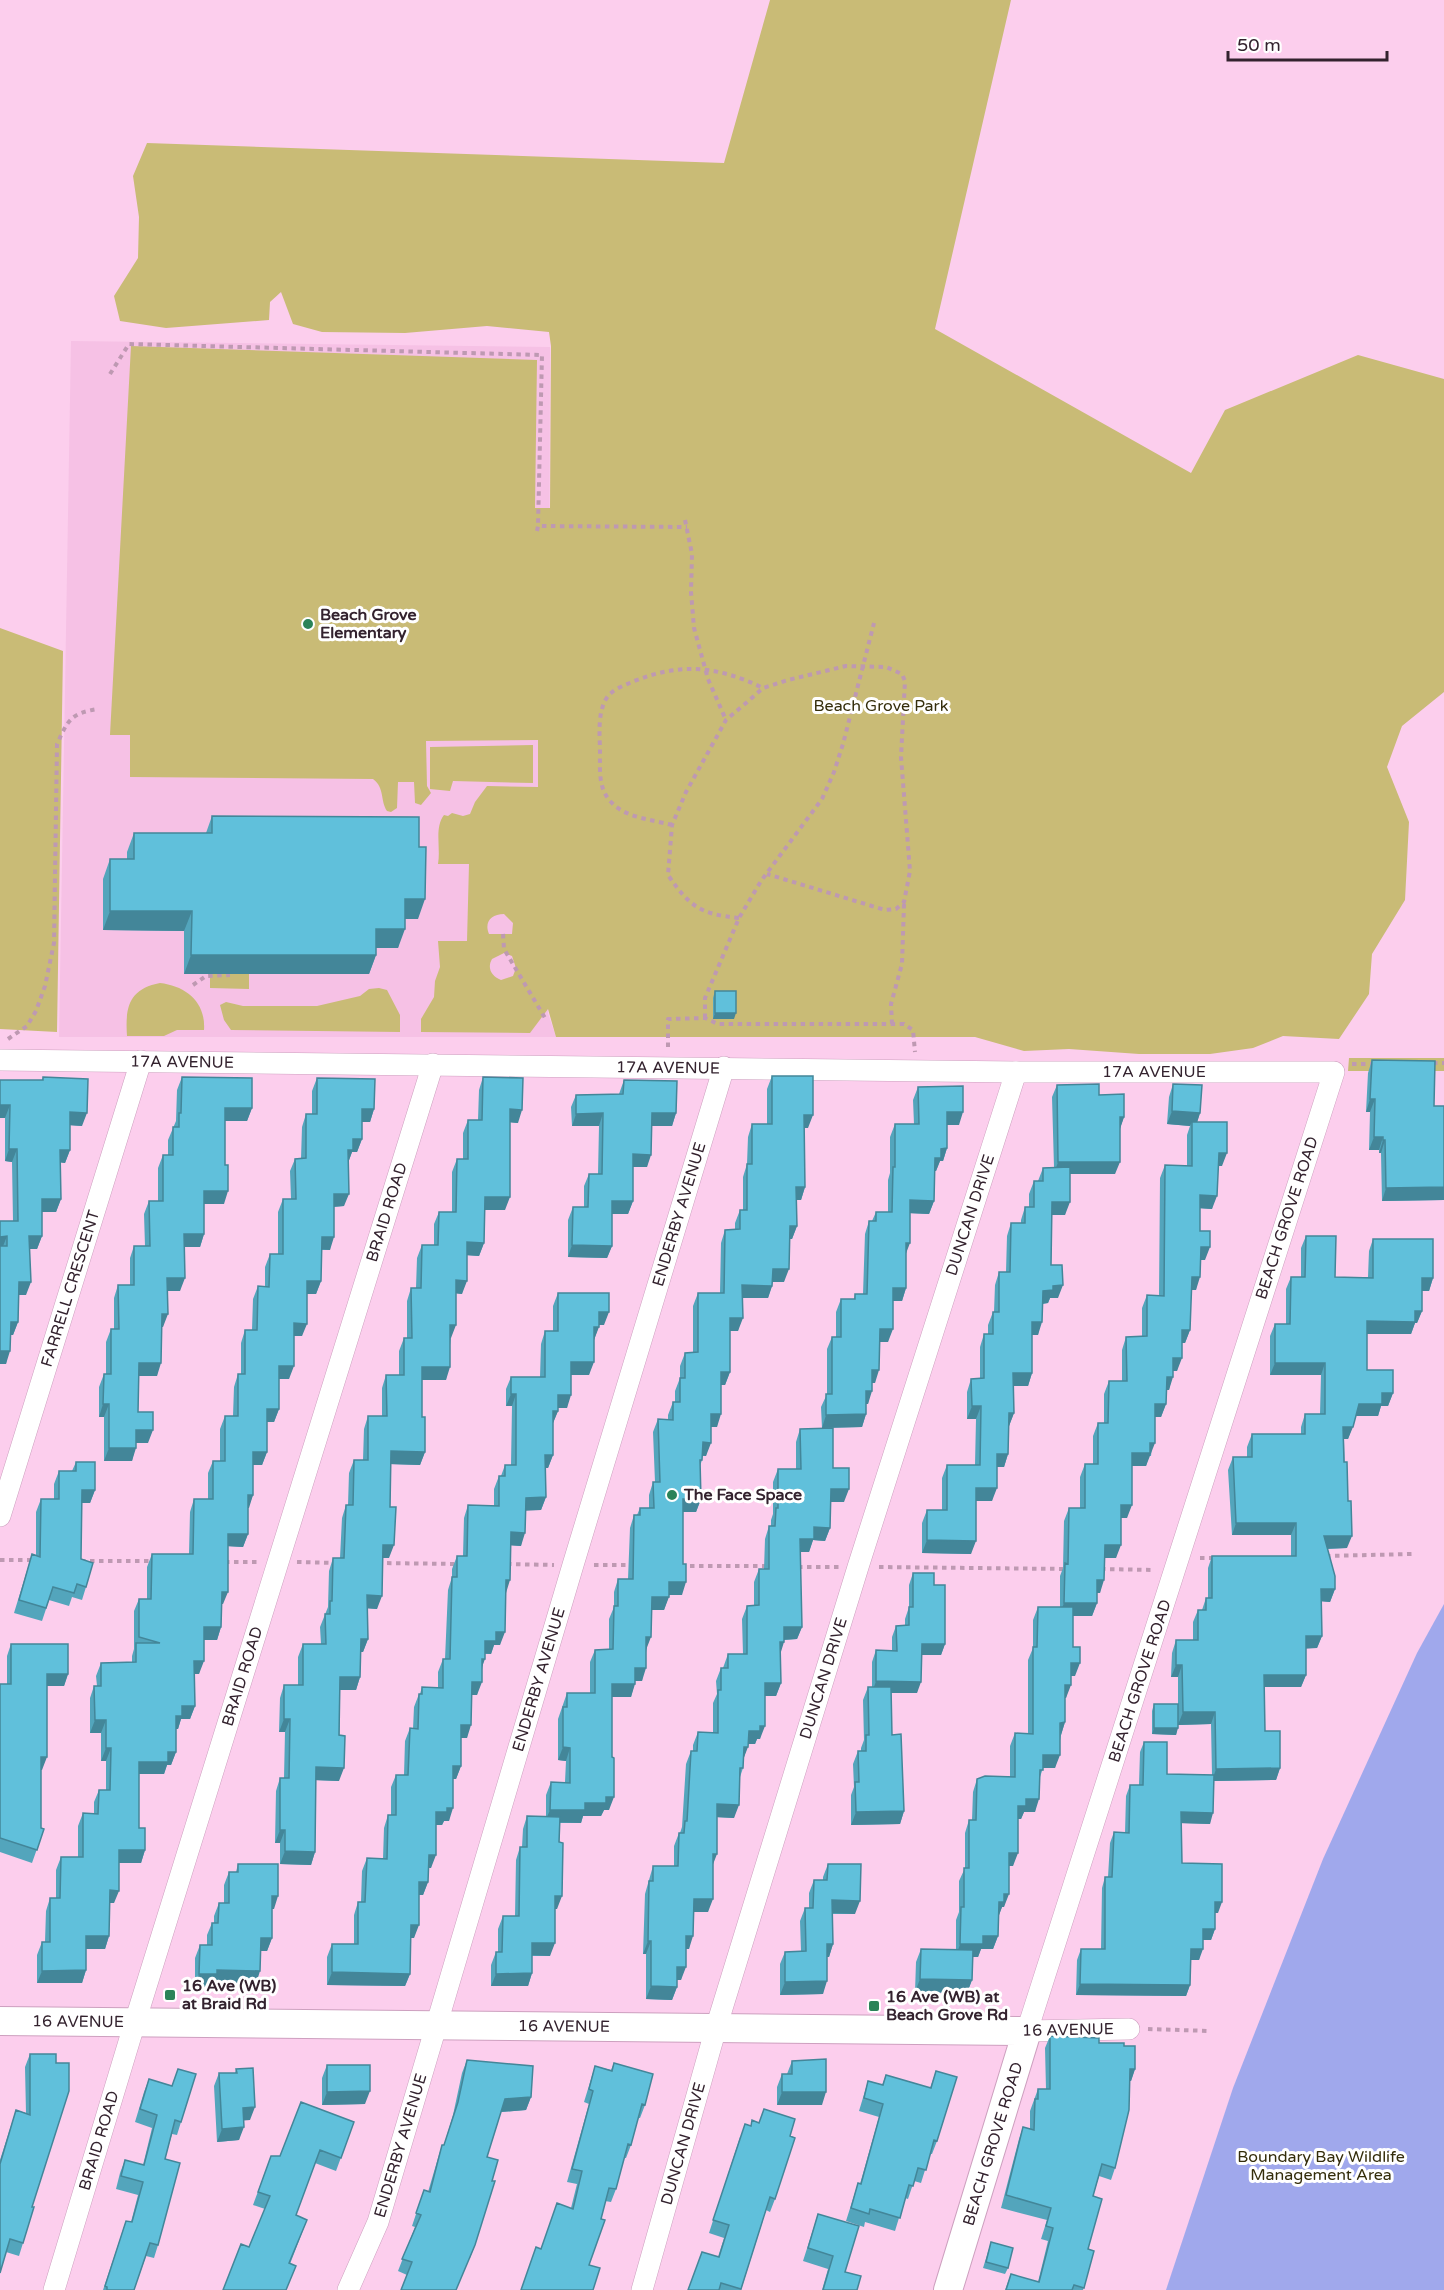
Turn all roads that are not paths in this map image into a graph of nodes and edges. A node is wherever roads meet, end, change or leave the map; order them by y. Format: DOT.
graph roads {
  1 [pos="0,1060"];
  2 [pos="141,1061"];
  3 [pos="433,1064"];
  4 [pos="724,1066"];
  5 [pos="1016,1071"];
  6 [pos="1334,1072"];
  7 [pos="0,1516"];
  8 [pos="0,2021"];
  9 [pos="135,2022"];
  10 [pos="435,2025"];
  11 [pos="716,2028"];
  12 [pos="1129,2029"];
  13 [pos="1027,2031"];
  14 [pos="54,2290"];
  15 [pos="348,2290"];
  16 [pos="642,2290"];
  17 [pos="948,2290"];
  1 -- 2 [label="street, 17A AVENUE"];
  2 -- 3 [label="street, 17A AVENUE"];
  2 -- 7 [label="street, FARRELL CRESCENT"];
  3 -- 4 [label="street, 17A AVENUE"];
  3 -- 9 [label="street, BRAID ROAD"];
  4 -- 5 [label="street, 17A AVENUE"];
  4 -- 10 [label="street, ENDERBY AVENUE"];
  5 -- 6 [label="street, 17A AVENUE"];
  5 -- 11 [label="street, DUNCAN DRIVE"];
  6 -- 13 [label="street, BEACH GROVE ROAD"];
  8 -- 9 [label="street, 16 AVENUE"];
  9 -- 10 [label="street, 16 AVENUE"];
  9 -- 14 [label="street, BRAID ROAD"];
  10 -- 11 [label="street, 16 AVENUE"];
  10 -- 15 [label="street, ENDERBY AVENUE"];
  11 -- 13 [label="street, 16 AVENUE"];
  11 -- 16 [label="street, DUNCAN DRIVE"];
  12 -- 13 [label="street, 16 AVENUE"];
  13 -- 17 [label="street, BEACH GROVE ROAD"];
}
